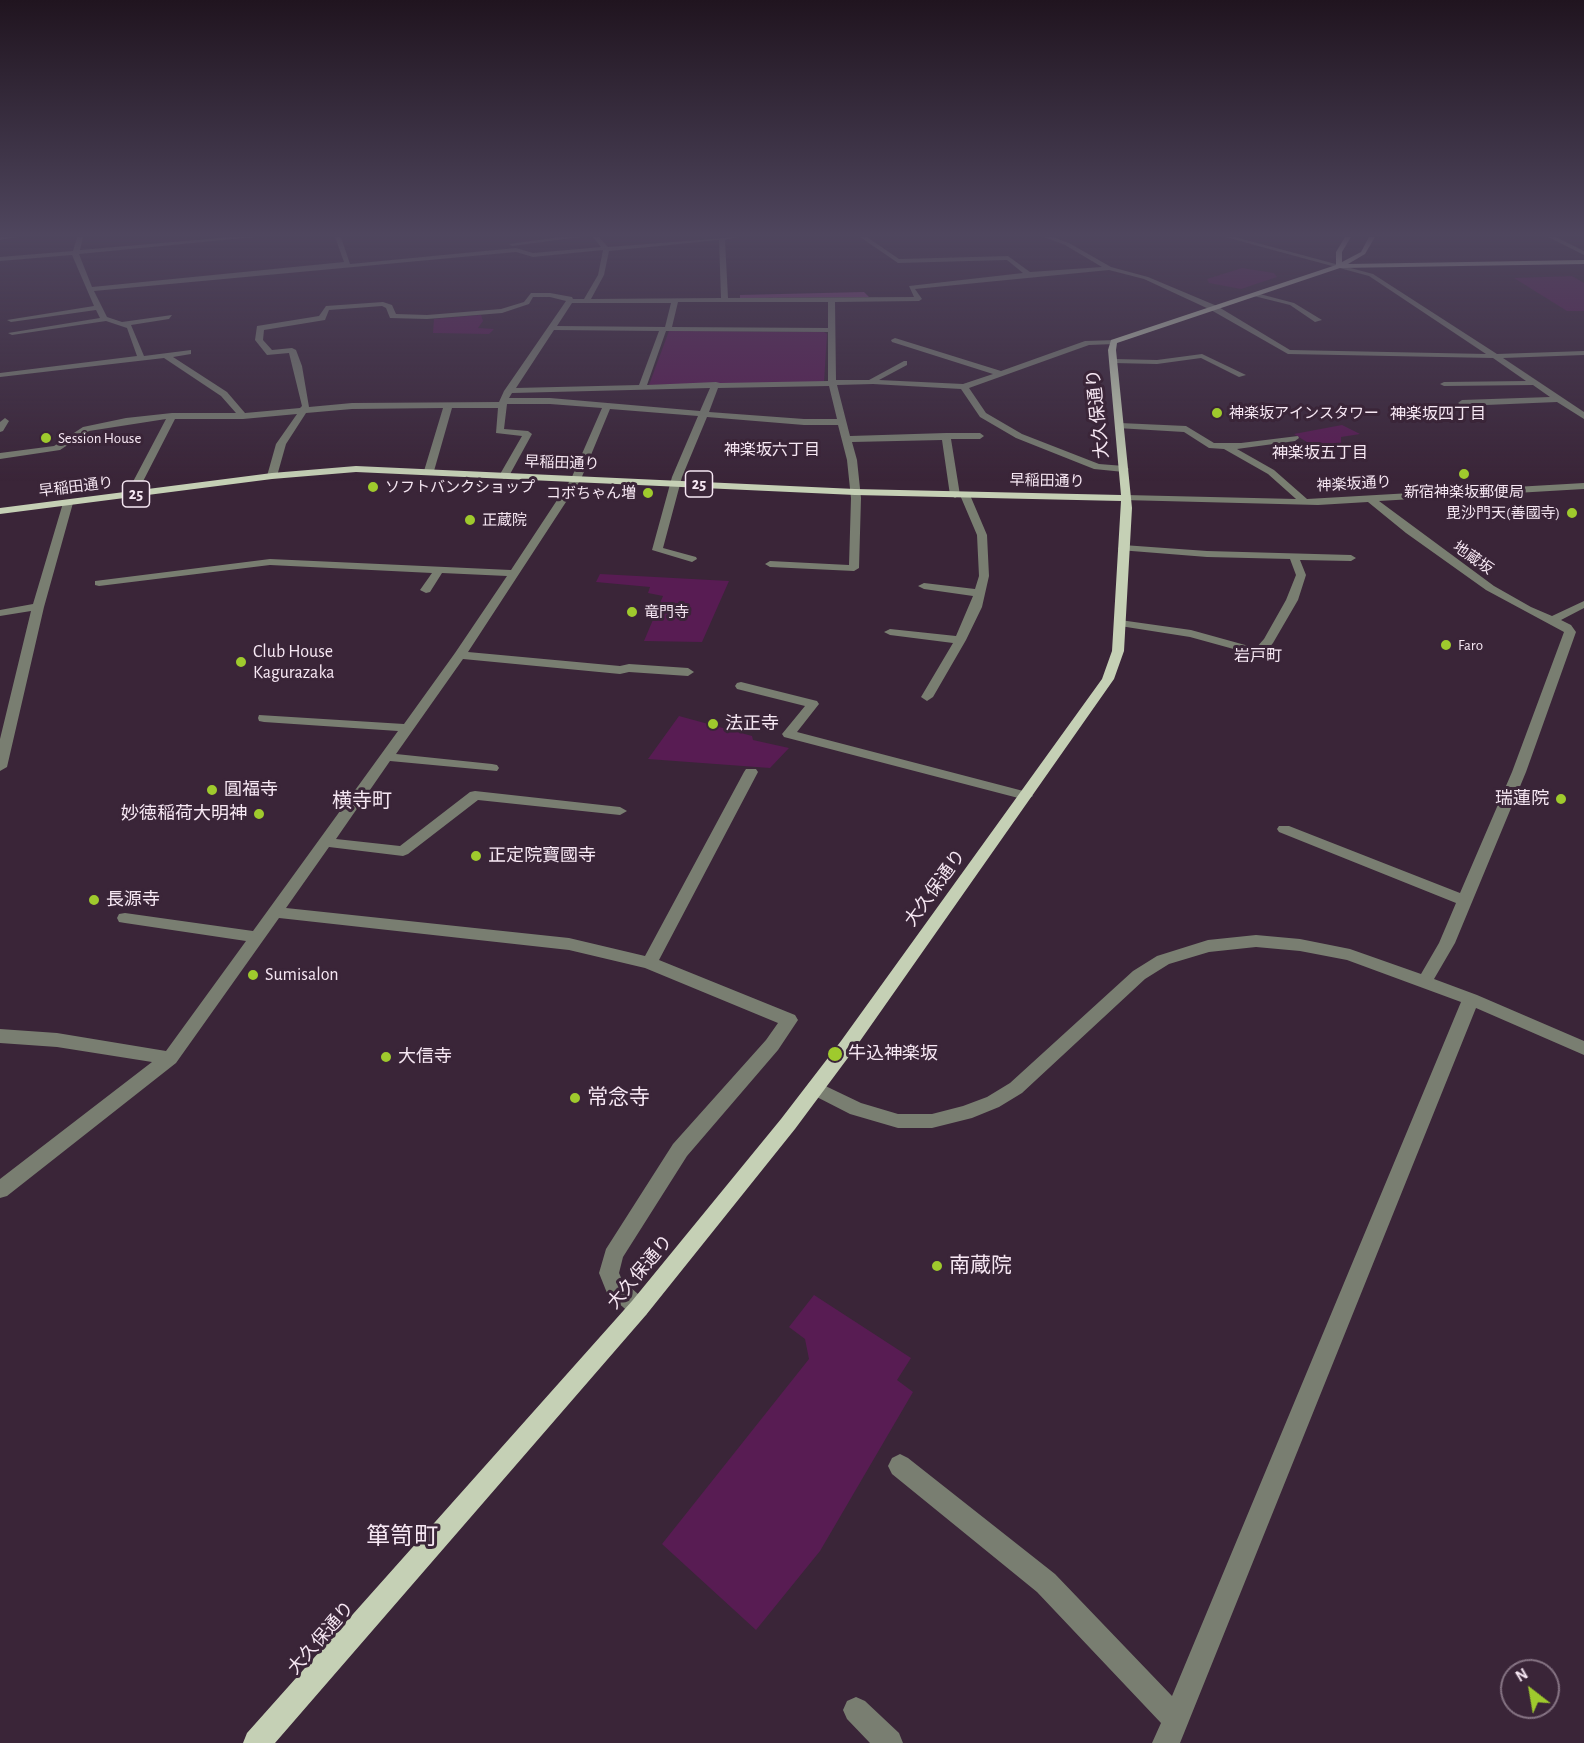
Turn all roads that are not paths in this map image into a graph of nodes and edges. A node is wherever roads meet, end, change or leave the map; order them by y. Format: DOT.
graph roads {
  1 [pos="23,318"];
  2 [pos="160,318"];
  3 [pos="320,318"];
  4 [pos="558,318"];
  5 [pos="669,318"];
  6 [pos="831,318"];
  7 [pos="1184,318"];
  8 [pos="1231,318"];
  9 [pos="1315,318"];
  10 [pos="1440,318"];
  11 [pos="106,319"];
  12 [pos="11,320"];
  13 [pos="1318,320"];
  14 [pos="122,324"];
  15 [pos="551,328"];
  16 [pos="665,329"];
  17 [pos="831,330"];
  18 [pos="12,333"];
  19 [pos="895,340"];
  20 [pos="1114,342"];
  21 [pos="188,352"];
  22 [pos="1584,353"];
  23 [pos="166,356"];
  24 [pos="1492,356"];
  25 [pos="141,357"];
  26 [pos="1173,358"];
  27 [pos="1114,361"];
  28 [pos="904,363"];
  29 [pos="1181,363"];
  30 [pos="1001,374"];
  31 [pos="0,375"];
  32 [pos="1242,375"];
  33 [pos="873,382"];
  34 [pos="832,383"];
  35 [pos="1534,383"];
  36 [pos="1444,384"];
  37 [pos="715,385"];
  38 [pos="964,387"];
  39 [pos="642,388"];
  40 [pos="508,391"];
  41 [pos="1558,399"];
  42 [pos="503,403"];
  43 [pos="1462,403"];
  44 [pos="607,406"];
  45 [pos="448,407"];
  46 [pos="303,410"];
  47 [pos="703,414"];
  48 [pos="172,416"];
  49 [pos="243,416"];
  50 [pos="1584,416"];
  51 [pos="842,422"];
  52 [pos="1120,426"];
  53 [pos="980,435"];
  54 [pos="946,436"];
  55 [pos="1294,438"];
  56 [pos="847,439"];
  57 [pos="1227,447"];
  58 [pos="0,456"];
  59 [pos="1124,469"];
  60 [pos="429,471"];
  61 [pos="272,476"];
  62 [pos="504,476"];
  63 [pos="576,478"];
  64 [pos="676,483"];
  65 [pos="1584,486"];
  66 [pos="855,492"];
  67 [pos="131,495"];
  68 [pos="960,495"];
  69 [pos="1126,498"];
  70 [pos="1370,499"];
  71 [pos="1304,501"];
  72 [pos="68,503"];
  73 [pos="0,511"];
  74 [pos="1123,548"];
  75 [pos="1294,557"];
  76 [pos="1351,558"];
  77 [pos="692,559"];
  78 [pos="770,564"];
  79 [pos="439,570"];
  80 [pos="512,573"];
  81 [pos="99,583"];
  82 [pos="924,586"];
  83 [pos="426,590"];
  84 [pos="980,592"];
  85 [pos="1584,604"];
  86 [pos="38,607"];
  87 [pos="0,613"];
  88 [pos="1552,620"];
  89 [pos="1120,623"];
  90 [pos="890,632"];
  91 [pos="960,640"];
  92 [pos="460,655"];
  93 [pos="688,672"];
  94 [pos="741,686"];
  95 [pos="927,697"];
  96 [pos="264,718"];
  97 [pos="407,728"];
  98 [pos="386,757"];
  99 [pos="0,767"];
  100 [pos="492,768"];
  101 [pos="751,772"];
  102 [pos="1026,796"];
  103 [pos="620,811"];
  104 [pos="1284,829"];
  105 [pos="325,842"];
  106 [pos="1465,901"];
  107 [pos="275,912"];
  108 [pos="125,918"];
  109 [pos="257,937"];
  110 [pos="649,963"];
  111 [pos="1425,981"];
  112 [pos="1471,999"];
  113 [pos="0,1036"];
  114 [pos="1584,1048"];
  115 [pos="170,1058"];
  116 [pos="815,1088"];
  117 [pos="0,1190"];
  118 [pos="639,1308"];
  119 [pos="900,1466"];
  120 [pos="856,1710"];
  121 [pos="1176,1719"];
  122 [pos="257,1743"];
  123 [pos="889,1743"];
  124 [pos="1166,1743"];
  1 -- 12 [label="street"];
  2 -- 14 [label="street"];
  3 -- 46 [label="street"];
  4 -- 15 [label="street"];
  5 -- 16 [label="street"];
  6 -- 17 [label="street"];
  7 -- 20 [label="main road"];
  8 -- 24 [label="street"];
  9 -- 13 [label="street"];
  10 -- 24 [label="street"];
  11 -- 14 [label="street"];
  11 -- 18 [label="street"];
  14 -- 25 [label="street"];
  15 -- 16 [label="street"];
  15 -- 40 [label="street"];
  16 -- 17 [label="street"];
  16 -- 39 [label="street"];
  17 -- 34 [label="street"];
  19 -- 30 [label="street"];
  20 -- 27 [label="main road, 大久保通り"];
  20 -- 30 [label="street"];
  21 -- 23 [label="street"];
  22 -- 24 [label="street"];
  23 -- 25 [label="street"];
  23 -- 49 [label="street"];
  24 -- 35 [label="street"];
  25 -- 31 [label="street"];
  26 -- 27 [label="street"];
  26 -- 29 [label="street"];
  26 -- 32 [label="street"];
  27 -- 52 [label="main road, 大久保通り"];
  28 -- 33 [label="street"];
  30 -- 38 [label="street"];
  33 -- 34 [label="street"];
  33 -- 38 [label="street"];
  34 -- 37 [label="street"];
  34 -- 51 [label="street"];
  35 -- 36 [label="street"];
  35 -- 41 [label="street"];
  37 -- 39 [label="street"];
  37 -- 47 [label="street"];
  38 -- 59 [label="street"];
  39 -- 40 [label="street"];
  40 -- 42 [label="street"];
  41 -- 43 [label="street"];
  41 -- 50 [label="street"];
  42 -- 44 [label="street"];
  42 -- 45 [label="street"];
  42 -- 62 [label="street"];
  44 -- 47 [label="street"];
  44 -- 63 [label="street"];
  45 -- 46 [label="street"];
  45 -- 60 [label="street"];
  46 -- 49 [label="street"];
  46 -- 61 [label="street"];
  47 -- 51 [label="street"];
  47 -- 64 [label="street"];
  48 -- 49 [label="street"];
  48 -- 58 [label="street"];
  48 -- 67 [label="street"];
  51 -- 56 [label="street"];
  52 -- 57 [label="street"];
  52 -- 59 [label="main road, 大久保通り"];
  53 -- 54 [label="street"];
  54 -- 56 [label="street"];
  54 -- 68 [label="street"];
  55 -- 57 [label="street"];
  56 -- 66 [label="street"];
  57 -- 71 [label="street"];
  59 -- 69 [label="main road, 大久保通り"];
  60 -- 61 [label="main road, 早稲田通り / 25"];
  60 -- 62 [label="main road, 早稲田通り / 25"];
  61 -- 67 [label="main road, 早稲田通り / 25"];
  62 -- 63 [label="main road, 早稲田通り / 25"];
  63 -- 64 [label="main road, 早稲田通り / 25"];
  63 -- 80 [label="street"];
  64 -- 66 [label="main road, 早稲田通り / 25"];
  64 -- 77 [label="street"];
  65 -- 70 [label="street, 神楽坂通り"];
  66 -- 68 [label="main road, 早稲田通り / 25"];
  66 -- 78 [label="street"];
  67 -- 72 [label="main road, 早稲田通り / 25"];
  68 -- 69 [label="main road, 早稲田通り / 25"];
  68 -- 84 [label="street"];
  69 -- 71 [label="street, 神楽坂通り"];
  69 -- 74 [label="main road, 大久保通り"];
  70 -- 71 [label="street, 神楽坂通り"];
  70 -- 88 [label="street, 地蔵坂"];
  72 -- 73 [label="main road, 早稲田通り / 25"];
  72 -- 86 [label="street"];
  74 -- 75 [label="street"];
  74 -- 89 [label="main road, 大久保通り"];
  75 -- 76 [label="street"];
  75 -- 89 [label="street"];
  79 -- 80 [label="street"];
  79 -- 81 [label="street"];
  79 -- 83 [label="street"];
  80 -- 92 [label="street"];
  82 -- 84 [label="street"];
  84 -- 91 [label="street"];
  85 -- 88 [label="street"];
  86 -- 87 [label="street"];
  86 -- 99 [label="street"];
  88 -- 106 [label="street, 地蔵坂"];
  89 -- 102 [label="main road, 大久保通り"];
  90 -- 91 [label="street"];
  91 -- 95 [label="street"];
  92 -- 93 [label="street"];
  92 -- 97 [label="street"];
  94 -- 102 [label="street"];
  96 -- 97 [label="street"];
  97 -- 98 [label="street"];
  98 -- 100 [label="street"];
  98 -- 105 [label="street"];
  101 -- 110 [label="street"];
  102 -- 116 [label="main road, 大久保通り"];
  103 -- 105 [label="street"];
  104 -- 106 [label="street"];
  105 -- 107 [label="street"];
  106 -- 111 [label="street"];
  107 -- 109 [label="street"];
  107 -- 110 [label="street"];
  108 -- 109 [label="street"];
  109 -- 115 [label="street"];
  110 -- 118 [label="street"];
  111 -- 112 [label="street"];
  111 -- 116 [label="street"];
  112 -- 114 [label="street"];
  112 -- 121 [label="street"];
  113 -- 115 [label="street"];
  115 -- 117 [label="street"];
  116 -- 118 [label="main road, 大久保通り"];
  118 -- 122 [label="main road, 大久保通り"];
  119 -- 121 [label="street"];
  120 -- 123 [label="street"];
  121 -- 124 [label="street"];
}
